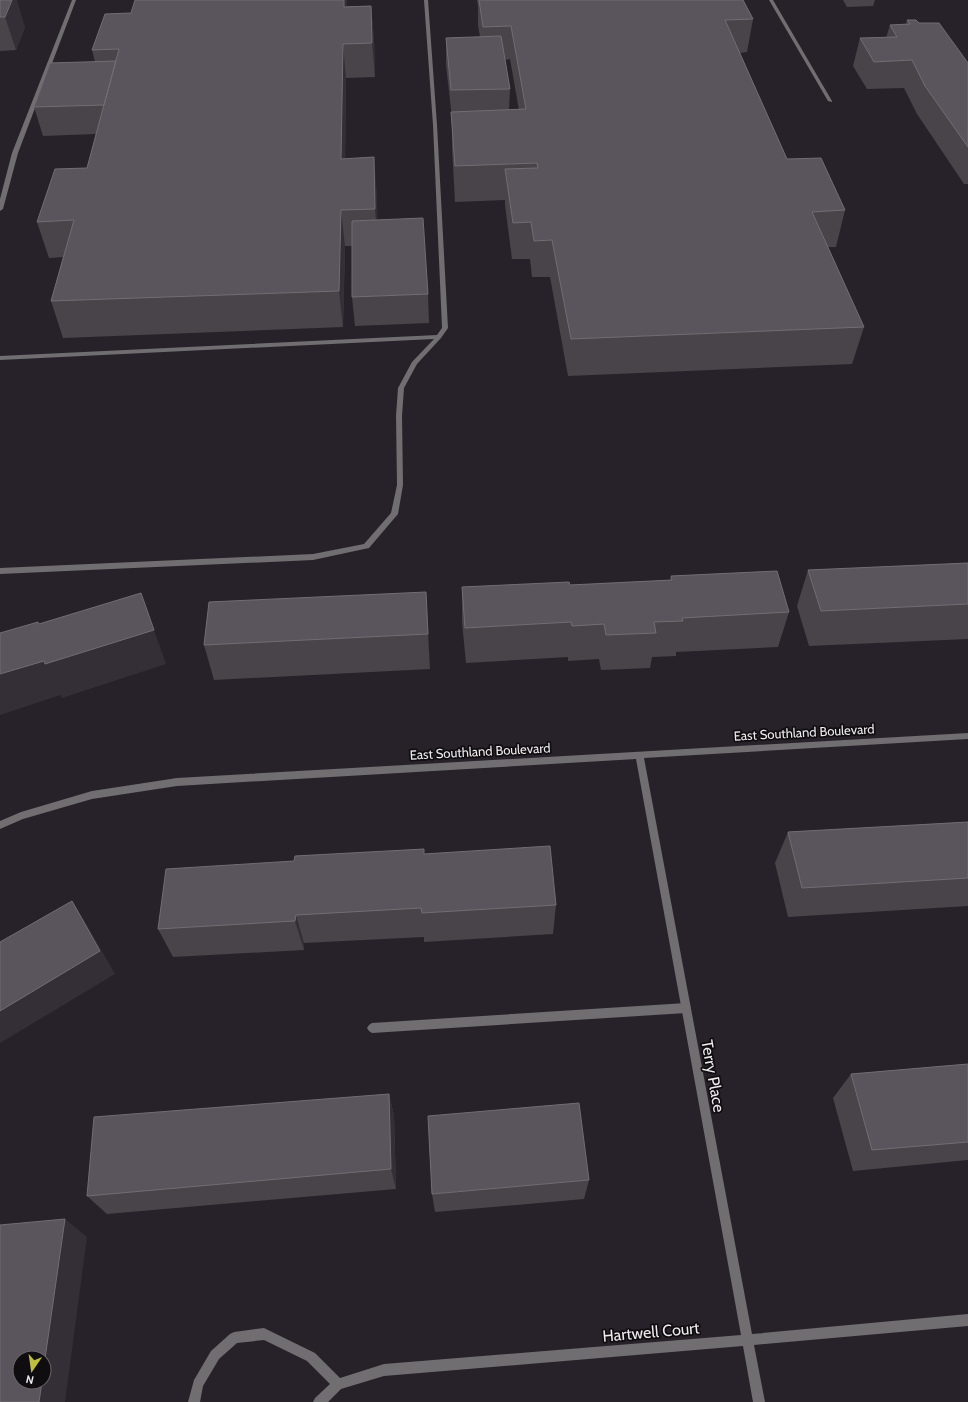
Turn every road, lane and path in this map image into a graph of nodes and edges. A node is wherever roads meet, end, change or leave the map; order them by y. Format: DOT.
graph roads {
  1 [pos="74,0"];
  2 [pos="426,0"];
  3 [pos="771,0"];
  4 [pos="830,101"];
  5 [pos="0,209"];
  6 [pos="439,337"];
  7 [pos="0,358"];
  8 [pos="0,571"];
  9 [pos="968,736"];
  10 [pos="639,755"];
  11 [pos="0,825"];
  12 [pos="686,1008"];
  13 [pos="372,1028"];
  14 [pos="968,1320"];
  15 [pos="746,1340"];
  16 [pos="338,1384"];
  17 [pos="194,1402"];
  18 [pos="319,1402"];
  19 [pos="759,1402"];
  1 -- 5 [label="street"];
  2 -- 6 [label="street"];
  3 -- 4 [label="street"];
  6 -- 7 [label="street"];
  6 -- 8 [label="street"];
  9 -- 10 [label="street, East Southland Boulevard"];
  10 -- 11 [label="street, East Southland Boulevard"];
  10 -- 12 [label="street, Terry Place"];
  12 -- 13 [label="street"];
  12 -- 15 [label="street, Terry Place"];
  14 -- 15 [label="street, Hartwell Court"];
  15 -- 16 [label="street, Hartwell Court"];
  15 -- 19 [label="street, Terry Place"];
  16 -- 17 [label="street"];
  16 -- 18 [label="street, Hartwell Court"];
}
